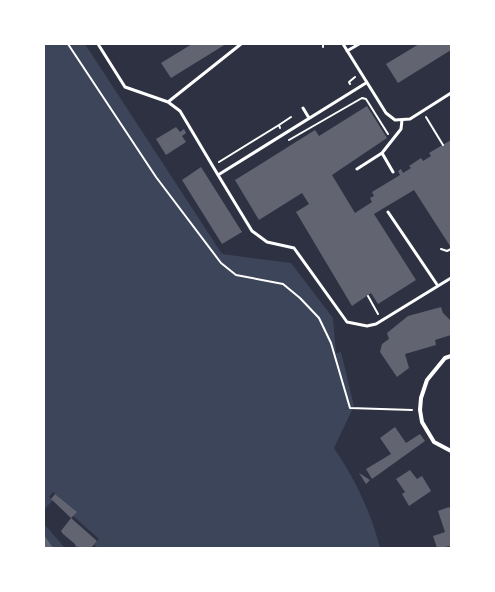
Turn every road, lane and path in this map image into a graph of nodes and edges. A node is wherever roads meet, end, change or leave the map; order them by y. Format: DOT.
graph roads {
  1 [pos="68,44"];
  2 [pos="98,44"];
  3 [pos="241,44"];
  4 [pos="343,44"];
  5 [pos="359,44"];
  6 [pos="347,51"];
  7 [pos="355,75"];
  8 [pos="366,83"];
  9 [pos="354,90"];
  10 [pos="451,93"];
  11 [pos="359,99"];
  12 [pos="168,102"];
  13 [pos="302,108"];
  14 [pos="425,116"];
  15 [pos="291,117"];
  16 [pos="309,118"];
  17 [pos="402,120"];
  18 [pos="279,125"];
  19 [pos="284,134"];
  20 [pos="392,140"];
  21 [pos="284,142"];
  22 [pos="443,145"];
  23 [pos="382,153"];
  24 [pos="213,166"];
  25 [pos="357,170"];
  26 [pos="393,172"];
  27 [pos="218,174"];
  28 [pos="388,212"];
  29 [pos="441,249"];
  30 [pos="451,249"];
  31 [pos="451,278"];
  32 [pos="438,286"];
  33 [pos="368,296"];
  34 [pos="382,320"];
  35 [pos="451,356"];
  36 [pos="415,410"];
  37 [pos="451,451"];
  1 -- 36 [label="path"];
  2 -- 12 [label="lane"];
  3 -- 12 [label="lane"];
  4 -- 6 [label="lane"];
  5 -- 6 [label="lane"];
  6 -- 8 [label="lane"];
  7 -- 9 [label="path"];
  8 -- 9 [label="lane"];
  8 -- 17 [label="lane"];
  9 -- 11 [label="path"];
  9 -- 16 [label="lane"];
  10 -- 17 [label="lane"];
  11 -- 20 [label="path"];
  11 -- 21 [label="path"];
  12 -- 24 [label="lane"];
  13 -- 16 [label="lane"];
  14 -- 22 [label="path"];
  15 -- 18 [label="path"];
  16 -- 19 [label="lane"];
  17 -- 20 [label="lane"];
  18 -- 19 [label="path"];
  18 -- 24 [label="path"];
  19 -- 27 [label="lane"];
  20 -- 23 [label="lane"];
  23 -- 25 [label="lane"];
  23 -- 26 [label="lane"];
  24 -- 27 [label="lane"];
  27 -- 34 [label="lane"];
  28 -- 32 [label="lane"];
  29 -- 30 [label="path"];
  31 -- 32 [label="lane"];
  32 -- 34 [label="lane"];
  33 -- 34 [label="path"];
  35 -- 37 [label="street"];
}
